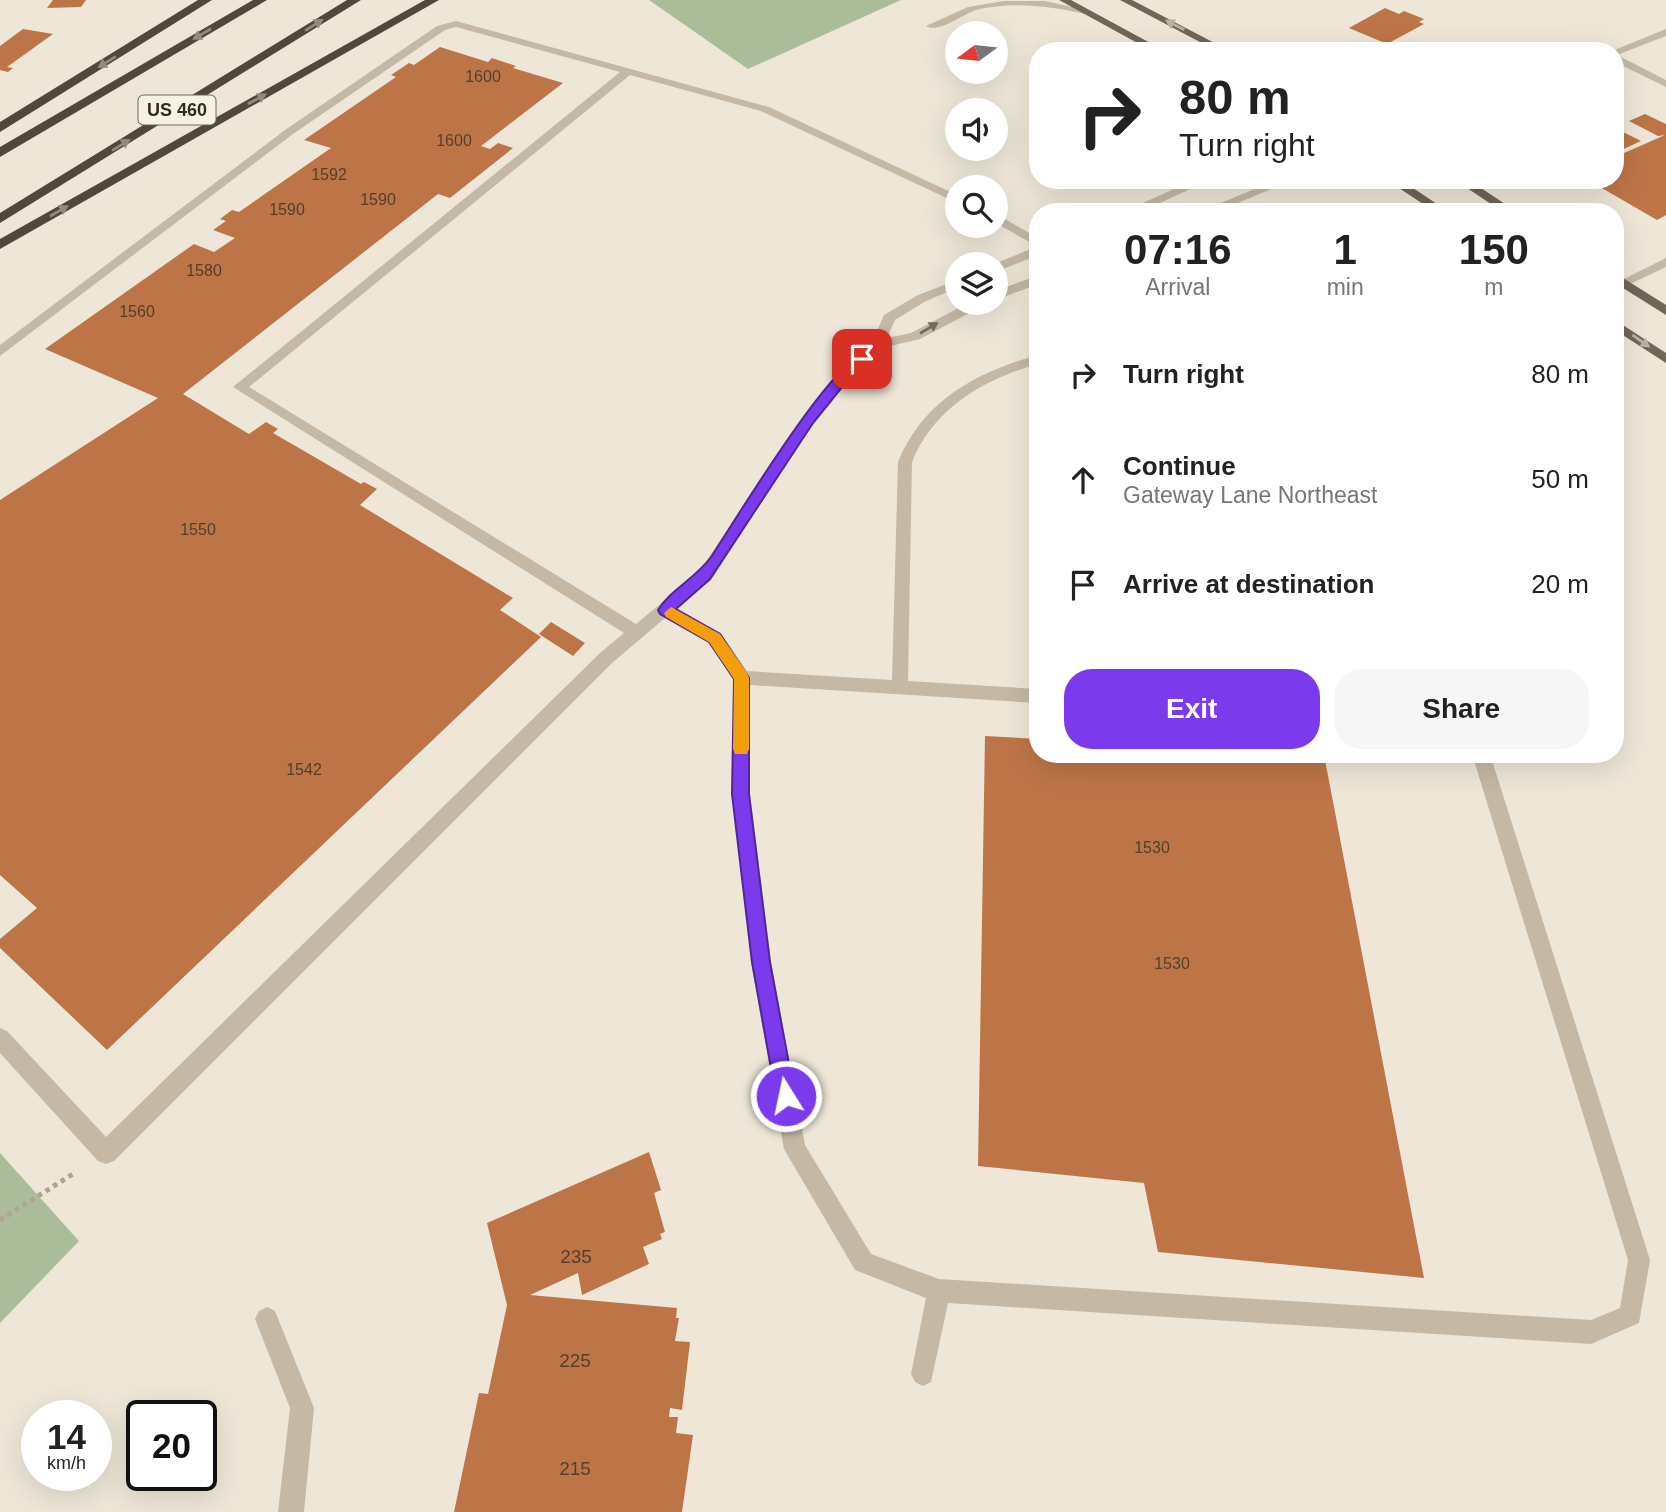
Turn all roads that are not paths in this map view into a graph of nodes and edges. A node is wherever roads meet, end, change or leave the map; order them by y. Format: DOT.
graph roads {
  1 [pos="206,0"];
  2 [pos="261,0"];
  3 [pos="355,0"];
  4 [pos="433,0"];
  5 [pos="1064,0"];
  6 [pos="1125,0"];
  7 [pos="980,3"];
  8 [pos="1085,11"];
  9 [pos="931,26"];
  10 [pos="1666,32"];
  11 [pos="1143,42"];
  12 [pos="1207,42"];
  13 [pos="1624,48"];
  14 [pos="1624,63"];
  15 [pos="628,71"];
  16 [pos="1666,84"];
  17 [pos="0,128"];
  18 [pos="0,153"];
  19 [pos="1183,189"];
  20 [pos="1264,189"];
  21 [pos="1407,189"];
  22 [pos="1475,189"];
  23 [pos="945,193"];
  24 [pos="1150,203"];
  25 [pos="1228,203"];
  26 [pos="1429,203"];
  27 [pos="1497,203"];
  28 [pos="0,219"];
  29 [pos="1008,225"];
  30 [pos="1029,238"];
  31 [pos="0,245"];
  32 [pos="1029,254"];
  33 [pos="1666,262"];
  34 [pos="1008,263"];
  35 [pos="1624,278"];
  36 [pos="1029,283"];
  37 [pos="1624,283"];
  38 [pos="945,289"];
  39 [pos="1008,291"];
  40 [pos="1666,311"];
  41 [pos="955,315"];
  42 [pos="1624,330"];
  43 [pos="878,345"];
  44 [pos="0,352"];
  45 [pos="1666,359"];
  46 [pos="1029,362"];
  47 [pos="665,610"];
  48 [pos="637,633"];
  49 [pos="742,678"];
  50 [pos="900,687"];
  51 [pos="1029,695"];
  52 [pos="1484,763"];
  53 [pos="0,1038"];
  54 [pos="939,1291"];
  55 [pos="267,1319"];
  56 [pos="923,1374"];
  57 [pos="291,1512"];
  1 -- 17 [label="highway, one-way"];
  2 -- 18 [label="highway, US 460, one-way"];
  28 -- 3 [label="highway, US 460, one-way"];
  31 -- 4 [label="highway, one-way"];
  5 -- 8 [label="main road"];
  12 -- 6 [label="main road, one-way"];
  7 -- 8 [label="street"];
  7 -- 9 [label="street"];
  8 -- 11 [label="main road"];
  10 -- 13 [label="street"];
  14 -- 16 [label="street"];
  15 -- 23 [label="street"];
  15 -- 44 [label="street"];
  15 -- 48 [label="street"];
  19 -- 24 [label="street"];
  20 -- 25 [label="street"];
  21 -- 26 [label="main road"];
  22 -- 27 [label="main road"];
  29 -- 30 [label="street"];
  32 -- 34 [label="street"];
  33 -- 35 [label="street"];
  36 -- 39 [label="street"];
  37 -- 40 [label="main road"];
  38 -- 43 [label="street"];
  43 -- 41 [label="street, one-way"];
  42 -- 45 [label="main road, one-way"];
  43 -- 47 [label="street"];
  46 -- 50 [label="street"];
  47 -- 48 [label="street"];
  47 -- 49 [label="street"];
  48 -- 53 [label="street"];
  49 -- 50 [label="street"];
  49 -- 54 [label="street"];
  50 -- 51 [label="street"];
  52 -- 54 [label="street"];
  54 -- 56 [label="street"];
  55 -- 57 [label="street"];
}
